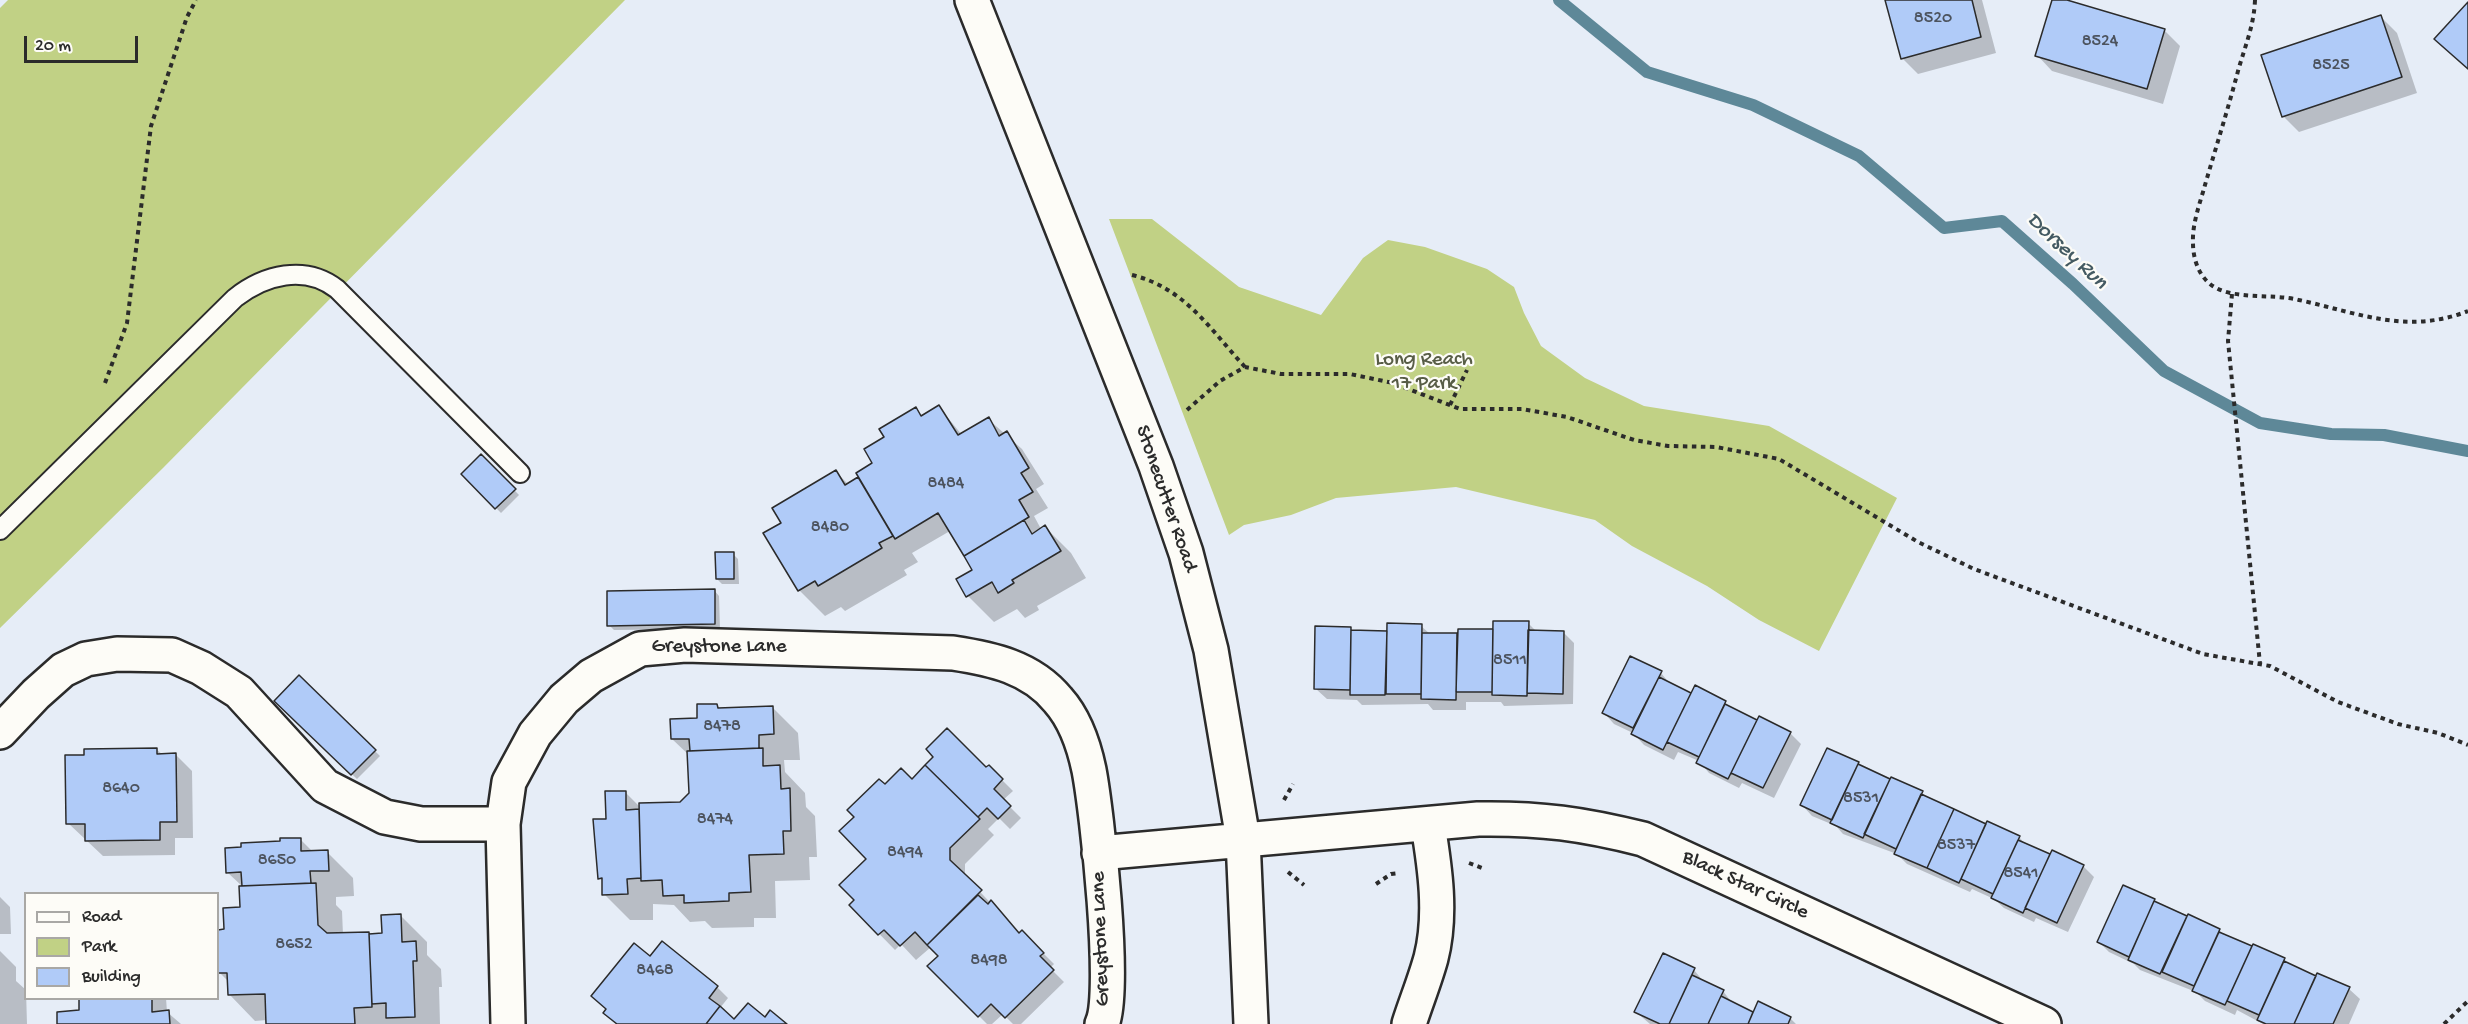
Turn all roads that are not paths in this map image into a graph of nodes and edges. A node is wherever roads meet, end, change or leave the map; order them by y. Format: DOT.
graph roads {
  1 [pos="972,0"];
  2 [pos="520,473"];
  3 [pos="0,530"];
  4 [pos="0,732"];
  5 [pos="503,824"];
  6 [pos="1428,825"];
  7 [pos="1243,839"];
  8 [pos="1099,853"];
  9 [pos="508,1024"];
  10 [pos="1102,1024"];
  11 [pos="1251,1024"];
  12 [pos="1409,1024"];
  13 [pos="2044,1024"];
  1 -- 7 [label="street, Stonecutter Road"];
  2 -- 3 [label="lane"];
  4 -- 5 [label="street"];
  5 -- 8 [label="street, Greystone Lane"];
  5 -- 9 [label="street, Greystone Lane"];
  6 -- 7 [label="street, Black Star Circle"];
  6 -- 12 [label="street"];
  6 -- 13 [label="street, Black Star Circle"];
  7 -- 8 [label="street, Greystone Lane"];
  7 -- 11 [label="street, Stonecutter Road"];
  8 -- 10 [label="street, Greystone Lane"];
}
